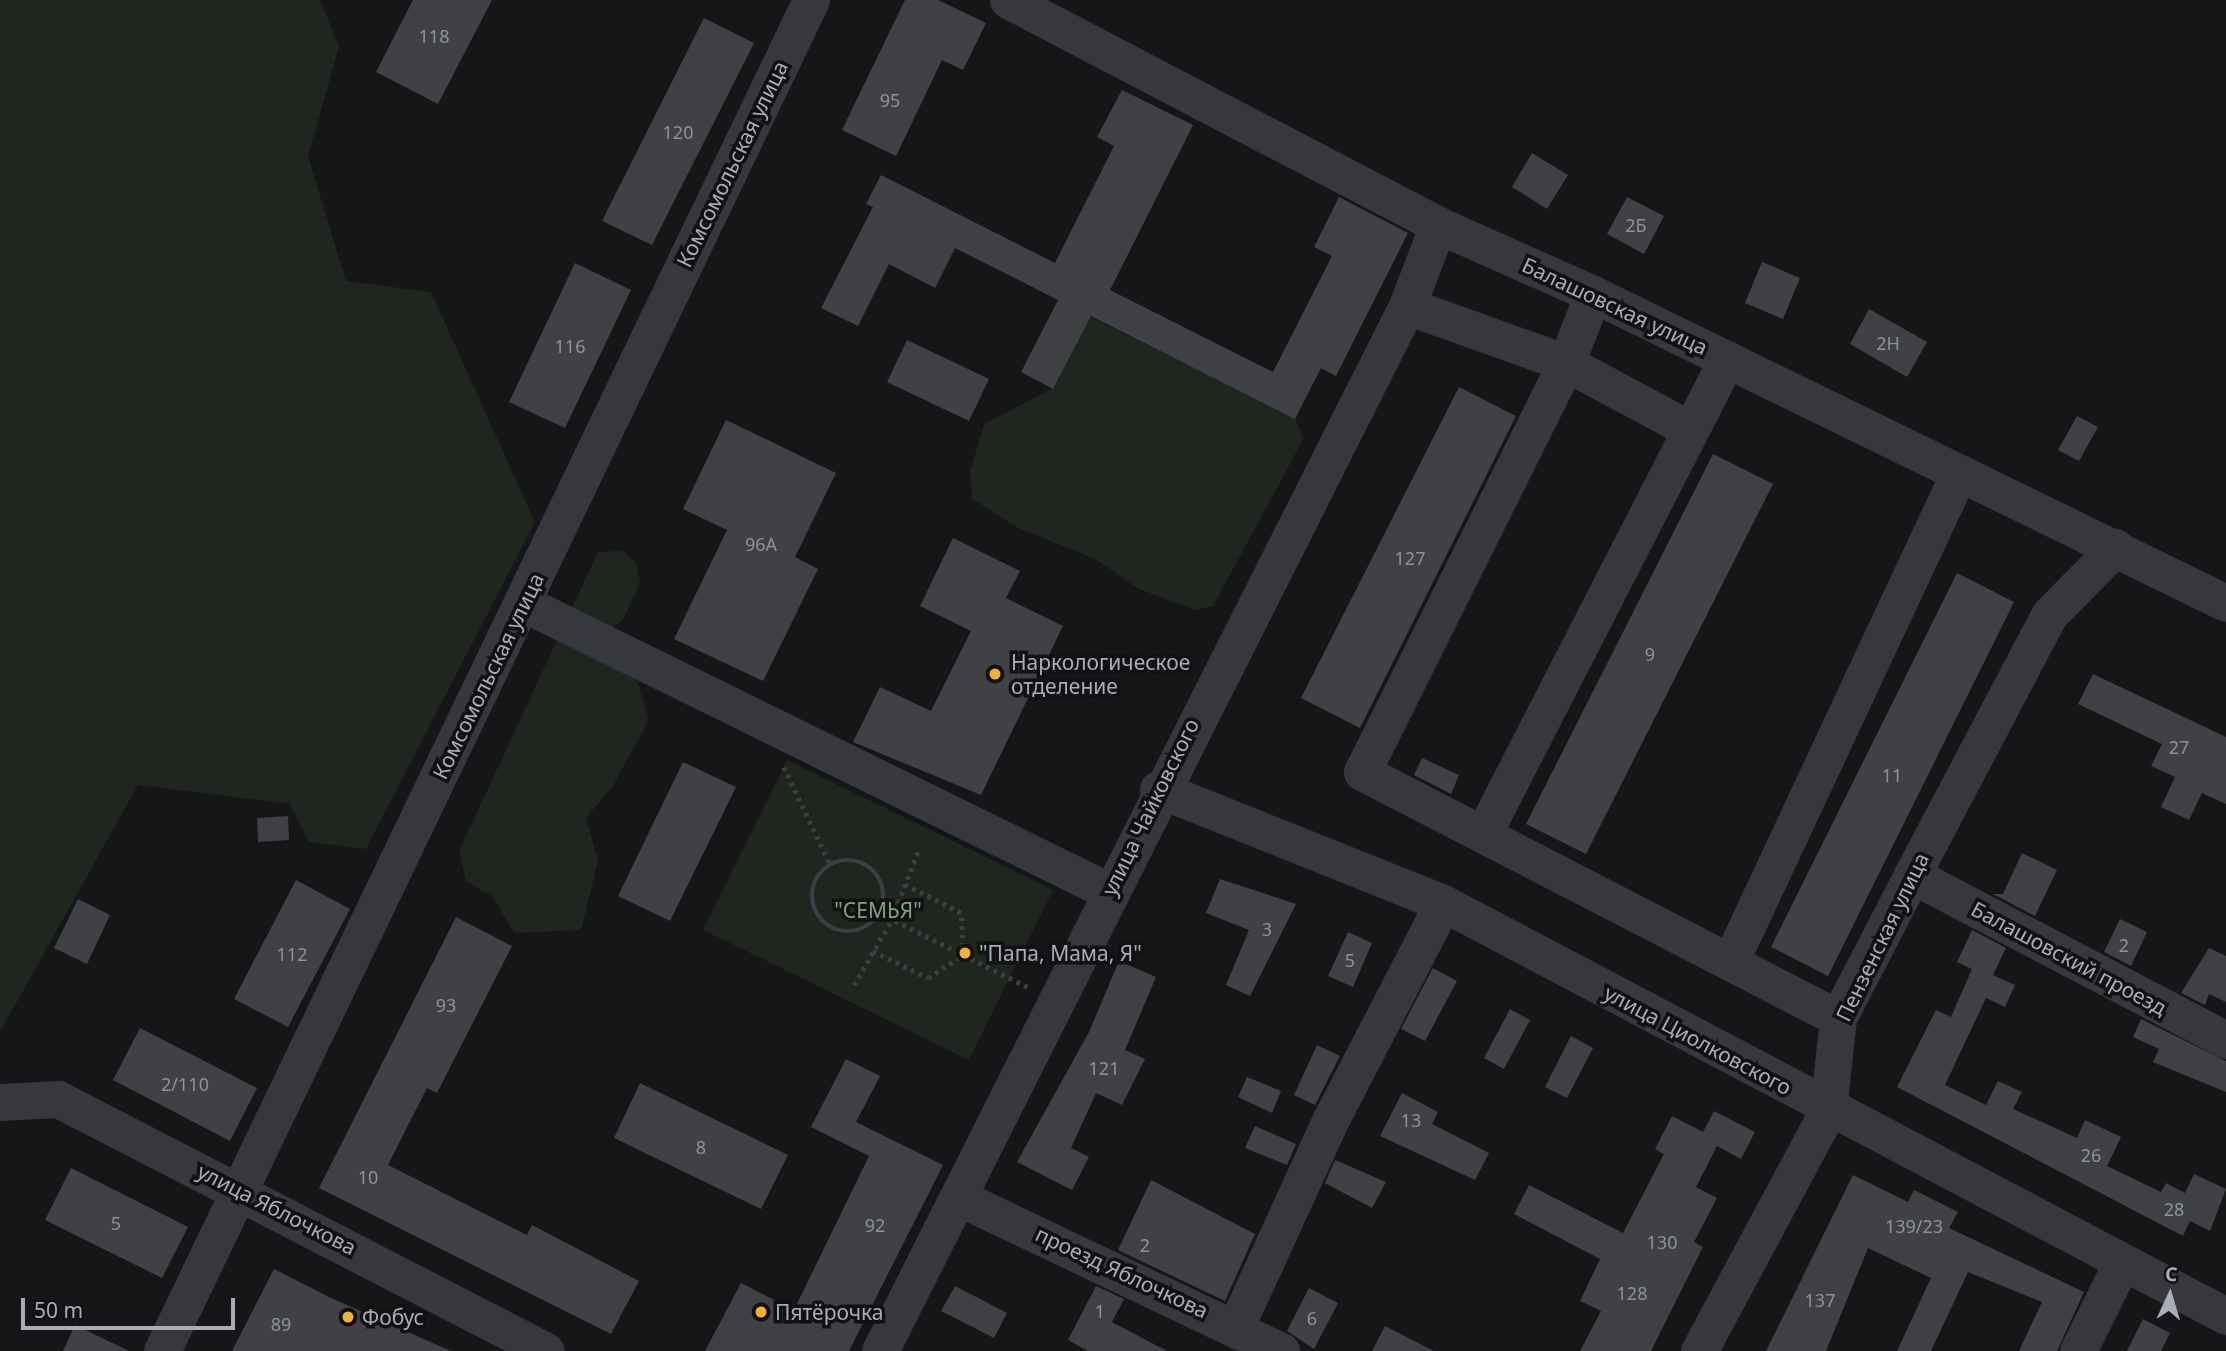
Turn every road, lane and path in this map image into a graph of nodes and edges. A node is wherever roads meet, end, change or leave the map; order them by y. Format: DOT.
graph roads {
  1 [pos="811,0"];
  2 [pos="1008,0"];
  3 [pos="1438,225"];
  4 [pos="1593,294"];
  5 [pos="1406,306"];
  6 [pos="1727,359"];
  7 [pos="1566,363"];
  8 [pos="1687,428"];
  9 [pos="1959,473"];
  10 [pos="2116,547"];
  11 [pos="523,603"];
  12 [pos="2226,603"];
  13 [pos="764,725"];
  14 [pos="1158,789"];
  15 [pos="1483,835"];
  16 [pos="918,851"];
  17 [pos="831,864"];
  18 [pos="1912,875"];
  19 [pos="905,885"];
  20 [pos="1108,891"];
  21 [pos="1443,904"];
  22 [pos="880,913"];
  23 [pos="892,919"];
  24 [pos="873,951"];
  25 [pos="963,954"];
  26 [pos="1730,962"];
  27 [pos="854,985"];
  28 [pos="1055,1001"];
  29 [pos="1838,1018"];
  30 [pos="2226,1040"];
  31 [pos="0,1102"];
  32 [pos="1828,1110"];
  33 [pos="243,1190"];
  34 [pos="960,1198"];
  35 [pos="2122,1262"];
  36 [pos="2226,1316"];
  37 [pos="1237,1324"];
  38 [pos="162,1351"];
  39 [pos="546,1351"];
  40 [pos="880,1351"];
  41 [pos="1281,1351"];
  42 [pos="1699,1351"];
  43 [pos="2078,1351"];
  1 -- 11 [label="street, Комсомольская улица"];
  2 -- 3 [label="street, Балашовская улица"];
  3 -- 4 [label="street, Балашовская улица"];
  3 -- 5 [label="street, улица Чайковского"];
  4 -- 6 [label="street, Балашовская улица"];
  4 -- 7 [label="street"];
  5 -- 7 [label="street"];
  5 -- 14 [label="street, улица Чайковского"];
  6 -- 8 [label="street"];
  6 -- 9 [label="street, Балашовская улица"];
  7 -- 8 [label="street"];
  7 -- 15 [label="street"];
  8 -- 15 [label="street"];
  9 -- 10 [label="street, Балашовская улица"];
  9 -- 26 [label="street"];
  10 -- 12 [label="street, Балашовская улица"];
  10 -- 18 [label="street, Пензенская улица"];
  11 -- 13 [label="street"];
  11 -- 33 [label="street, Комсомольская улица"];
  13 -- 17 [label="path"];
  13 -- 20 [label="street"];
  14 -- 20 [label="street, улица Чайковского"];
  14 -- 21 [label="street, улица Циолковского"];
  15 -- 26 [label="street"];
  16 -- 19 [label="path"];
  17 -- 22 [label="path"];
  17 -- 22 [label="path"];
  18 -- 29 [label="street, Пензенская улица"];
  18 -- 30 [label="street, Балашовский проезд"];
  19 -- 23 [label="path"];
  19 -- 25 [label="path"];
  20 -- 28 [label="street, улица Чайковского"];
  21 -- 32 [label="street, улица Циолковского"];
  21 -- 37 [label="street"];
  22 -- 23 [label="path"];
  23 -- 24 [label="path"];
  23 -- 25 [label="path"];
  24 -- 25 [label="path"];
  24 -- 27 [label="path"];
  25 -- 28 [label="path"];
  26 -- 29 [label="street"];
  28 -- 34 [label="street, улица Чайковского"];
  29 -- 32 [label="street, Пензенская улица"];
  31 -- 33 [label="street, улица Яблочкова"];
  32 -- 35 [label="street, улица Циолковского"];
  32 -- 42 [label="street, Пензенская улица"];
  33 -- 38 [label="street, Комсомольская улица"];
  33 -- 39 [label="street, улица Яблочкова"];
  34 -- 37 [label="street, проезд Яблочкова"];
  34 -- 40 [label="street, улица Чайковского"];
  35 -- 36 [label="street, улица Циолковского"];
  35 -- 43 [label="street"];
  37 -- 41 [label="street, проезд Яблочкова"];
}
